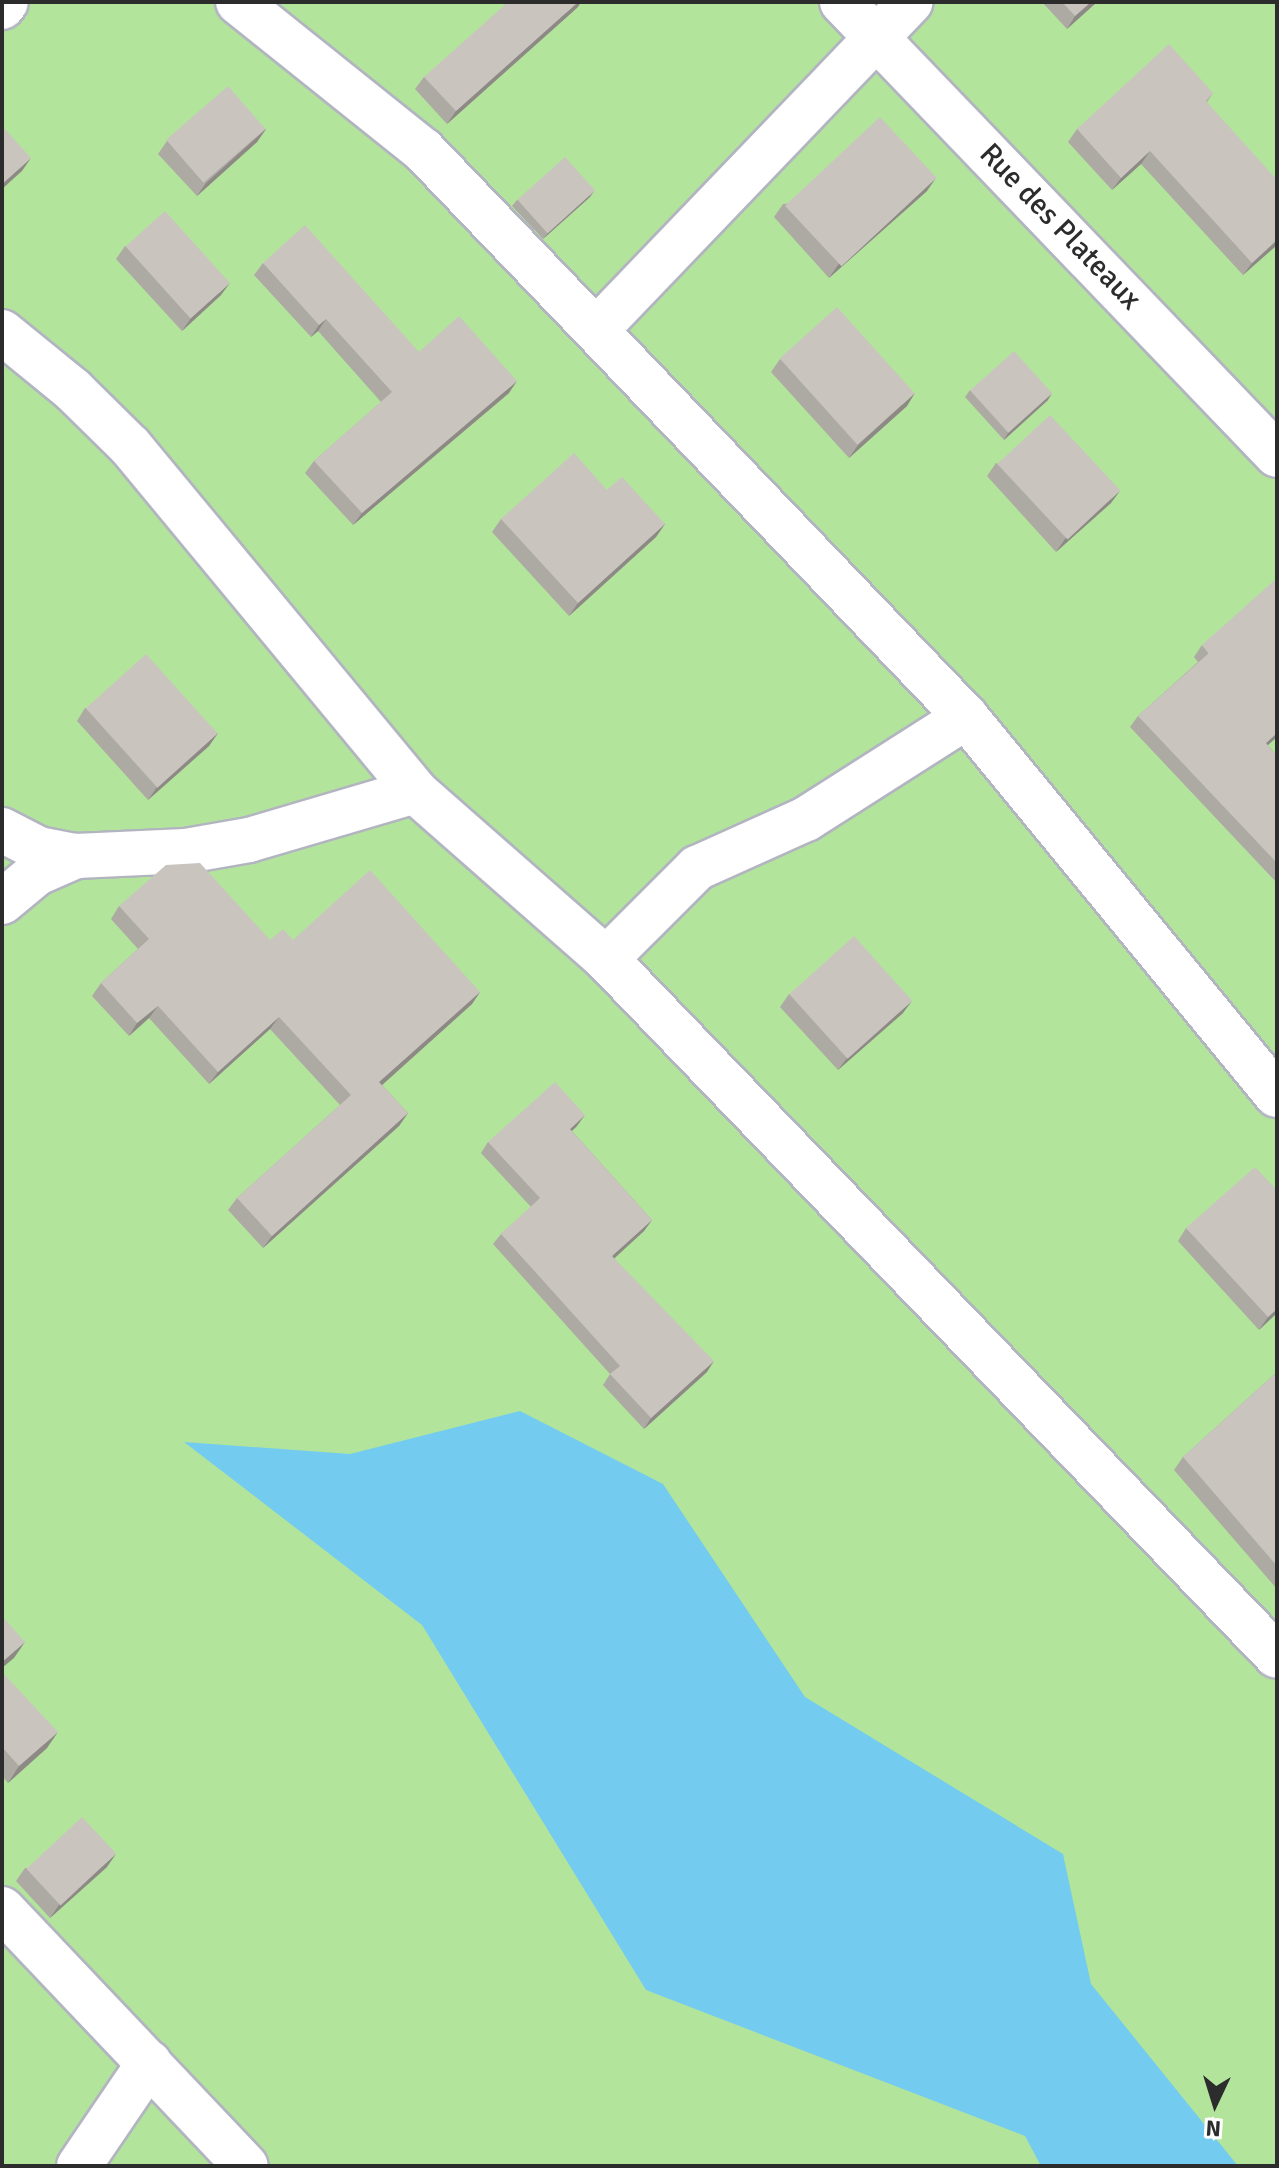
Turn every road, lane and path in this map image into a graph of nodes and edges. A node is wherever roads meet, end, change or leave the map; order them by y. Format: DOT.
graph roads {
  1 [pos="6,2"];
  2 [pos="238,2"];
  3 [pos="842,2"];
  4 [pos="911,2"];
  5 [pos="2,7"];
  6 [pos="877,36"];
  7 [pos="597,329"];
  8 [pos="2,332"];
  9 [pos="1277,455"];
  10 [pos="966,717"];
  11 [pos="415,791"];
  12 [pos="2,830"];
  13 [pos="76,856"];
  14 [pos="2,902"];
  15 [pos="606,959"];
  16 [pos="1274,1088"];
  17 [pos="1277,1656"];
  18 [pos="2,1909"];
  19 [pos="149,2063"];
  20 [pos="79,2166"];
  21 [pos="246,2166"];
  1 -- 5 [label="street"];
  2 -- 7 [label="street"];
  3 -- 6 [label="street, Rue des Plateaux"];
  4 -- 6 [label="street"];
  6 -- 7 [label="street"];
  6 -- 9 [label="street, Rue des Plateaux"];
  7 -- 10 [label="street"];
  8 -- 11 [label="street"];
  10 -- 15 [label="street"];
  10 -- 16 [label="street"];
  11 -- 13 [label="street"];
  11 -- 15 [label="street"];
  12 -- 13 [label="street"];
  13 -- 14 [label="street"];
  15 -- 17 [label="street"];
  18 -- 19 [label="street"];
  19 -- 20 [label="street"];
  19 -- 21 [label="street"];
}
